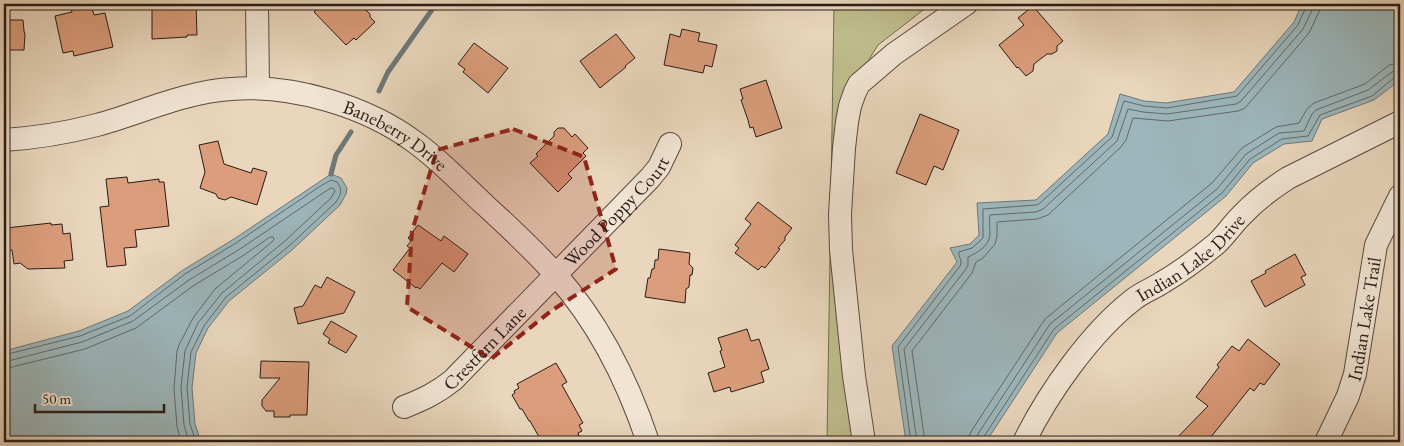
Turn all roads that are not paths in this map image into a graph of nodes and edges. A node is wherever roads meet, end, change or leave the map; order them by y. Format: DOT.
graph roads {
  1 [pos="257,4"];
  2 [pos="966,4"];
  3 [pos="258,88"];
  4 [pos="1400,122"];
  5 [pos="4,140"];
  6 [pos="670,144"];
  7 [pos="1400,196"];
  8 [pos="556,275"];
  9 [pos="404,406"];
  10 [pos="648,442"];
  11 [pos="864,442"];
  12 [pos="1024,442"];
  13 [pos="1326,442"];
  1 -- 3 [label="street"];
  2 -- 11 [label="street"];
  3 -- 5 [label="street, Baneberry Drive"];
  3 -- 8 [label="street, Baneberry Drive"];
  4 -- 12 [label="street, Indian Lake Drive"];
  6 -- 8 [label="street, Wood Poppy Court"];
  7 -- 13 [label="street, Indian Lake Trail"];
  8 -- 9 [label="street, Crestfern Lane"];
  8 -- 10 [label="street, Baneberry Drive"];
}
